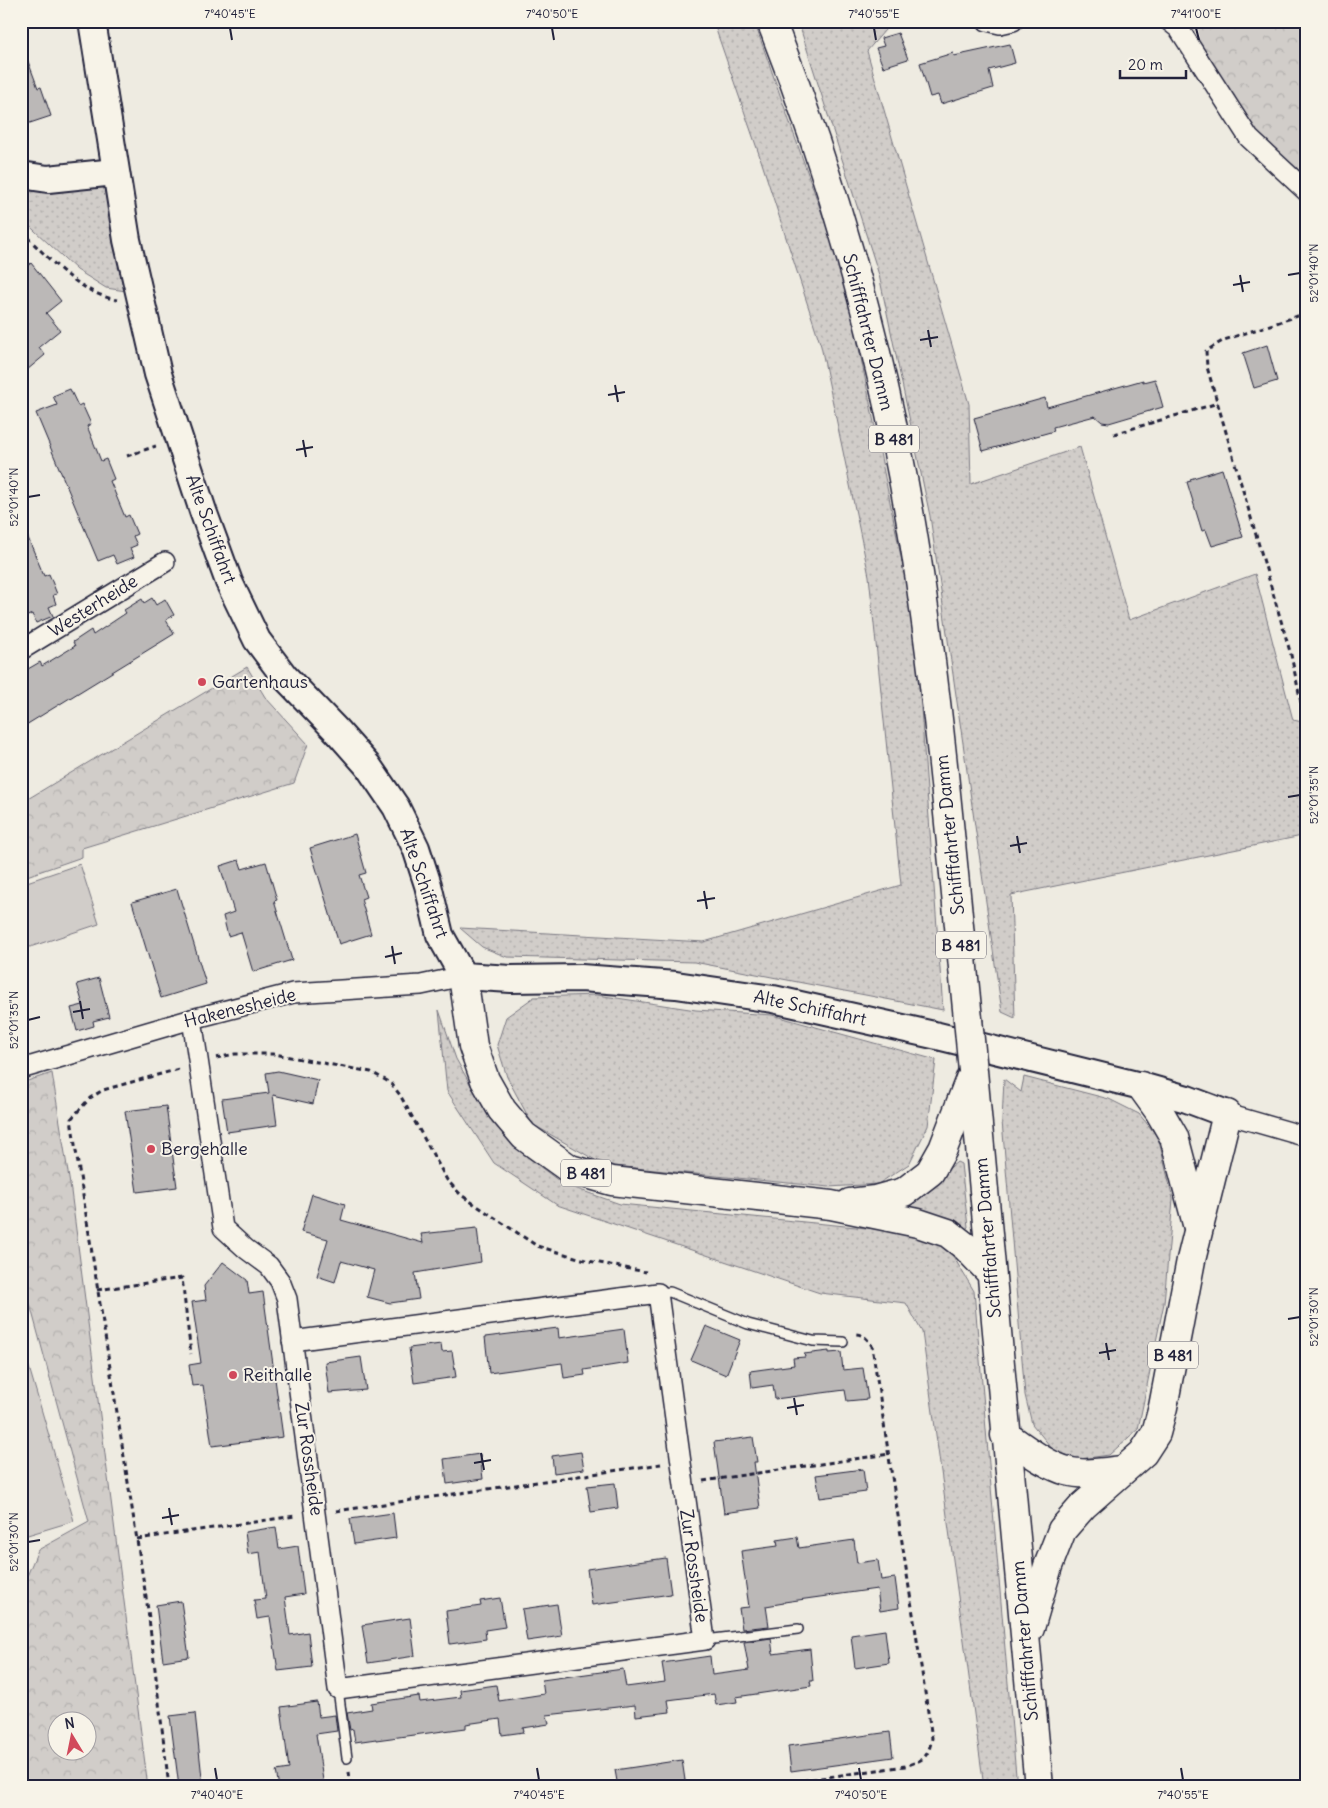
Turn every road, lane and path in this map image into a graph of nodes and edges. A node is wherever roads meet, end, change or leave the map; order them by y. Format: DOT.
graph roads {
  1 [pos="92,21"];
  2 [pos="772,21"];
  3 [pos="987,21"];
  4 [pos="1013,21"];
  5 [pos="1169,21"];
  6 [pos="115,172"];
  7 [pos="21,175"];
  8 [pos="1307,192"];
  9 [pos="21,231"];
  10 [pos="141,305"];
  11 [pos="1307,313"];
  12 [pos="1218,403"];
  13 [pos="1114,434"];
  14 [pos="178,439"];
  15 [pos="127,456"];
  16 [pos="165,562"];
  17 [pos="21,650"];
  18 [pos="1307,730"];
  19 [pos="463,976"];
  20 [pos="192,1019"];
  21 [pos="199,1063"];
  22 [pos="21,1069"];
  23 [pos="973,1070"];
  24 [pos="1141,1086"];
  25 [pos="1227,1114"];
  26 [pos="1307,1137"];
  27 [pos="831,1205"];
  28 [pos="1198,1228"];
  29 [pos="991,1273"];
  30 [pos="654,1274"];
  31 [pos="97,1290"];
  32 [pos="658,1293"];
  33 [pos="852,1334"];
  34 [pos="292,1340"];
  35 [pos="844,1342"];
  36 [pos="191,1354"];
  37 [pos="1005,1435"];
  38 [pos="889,1454"];
  39 [pos="680,1462"];
  40 [pos="1122,1470"];
  41 [pos="683,1484"];
  42 [pos="316,1513"];
  43 [pos="137,1539"];
  44 [pos="798,1629"];
  45 [pos="704,1640"];
  46 [pos="1025,1644"];
  47 [pos="338,1689"];
  48 [pos="347,1758"];
  49 [pos="168,1787"];
  50 [pos="758,1787"];
  51 [pos="1039,1787"];
  1 -- 6 [label="street, Alte Schiffahrt"];
  2 -- 23 [label="highway, Schifffahrter Damm / B 481, bridge"];
  3 -- 4 [label="street"];
  5 -- 8 [label="street"];
  6 -- 7 [label="street"];
  6 -- 10 [label="street, Alte Schiffahrt"];
  9 -- 10 [label="path"];
  10 -- 14 [label="street, Alte Schiffahrt"];
  11 -- 12 [label="path"];
  12 -- 13 [label="path"];
  12 -- 18 [label="path"];
  14 -- 15 [label="path"];
  14 -- 19 [label="street, Alte Schiffahrt"];
  16 -- 17 [label="street, Westerheide"];
  19 -- 20 [label="street, Hakenesheide"];
  19 -- 24 [label="street, Alte Schiffahrt"];
  19 -- 27 [label="highway, B 481"];
  20 -- 21 [label="street, Zur Rossheide"];
  20 -- 22 [label="street, Hakenesheide"];
  21 -- 30 [label="path"];
  21 -- 31 [label="path"];
  21 -- 34 [label="street, Zur Rossheide"];
  23 -- 27 [label="highway, B 481"];
  23 -- 29 [label="highway, Schifffahrter Damm / B 481"];
  24 -- 25 [label="street, Alte Schiffahrt"];
  24 -- 28 [label="highway, B 481"];
  25 -- 26 [label="street"];
  25 -- 28 [label="highway, B 481"];
  27 -- 29 [label="highway, B 481"];
  28 -- 40 [label="highway, B 481"];
  29 -- 37 [label="highway, Schifffahrter Damm / B 481"];
  31 -- 36 [label="path"];
  31 -- 43 [label="path"];
  32 -- 34 [label="street"];
  32 -- 35 [label="lane"];
  32 -- 39 [label="street, Zur Rossheide"];
  33 -- 38 [label="path"];
  34 -- 42 [label="street, Zur Rossheide"];
  37 -- 40 [label="highway"];
  37 -- 46 [label="highway, Schifffahrter Damm / B 481"];
  38 -- 41 [label="path"];
  38 -- 50 [label="path"];
  39 -- 41 [label="street, Zur Rossheide"];
  39 -- 42 [label="path"];
  40 -- 46 [label="highway, B 481"];
  41 -- 45 [label="street, Zur Rossheide"];
  42 -- 43 [label="path"];
  42 -- 47 [label="street, Zur Rossheide"];
  43 -- 49 [label="path"];
  44 -- 45 [label="lane"];
  45 -- 47 [label="street, Zur Rossheide"];
  46 -- 51 [label="highway, Schifffahrter Damm / B 481"];
  47 -- 48 [label="lane"];
}
